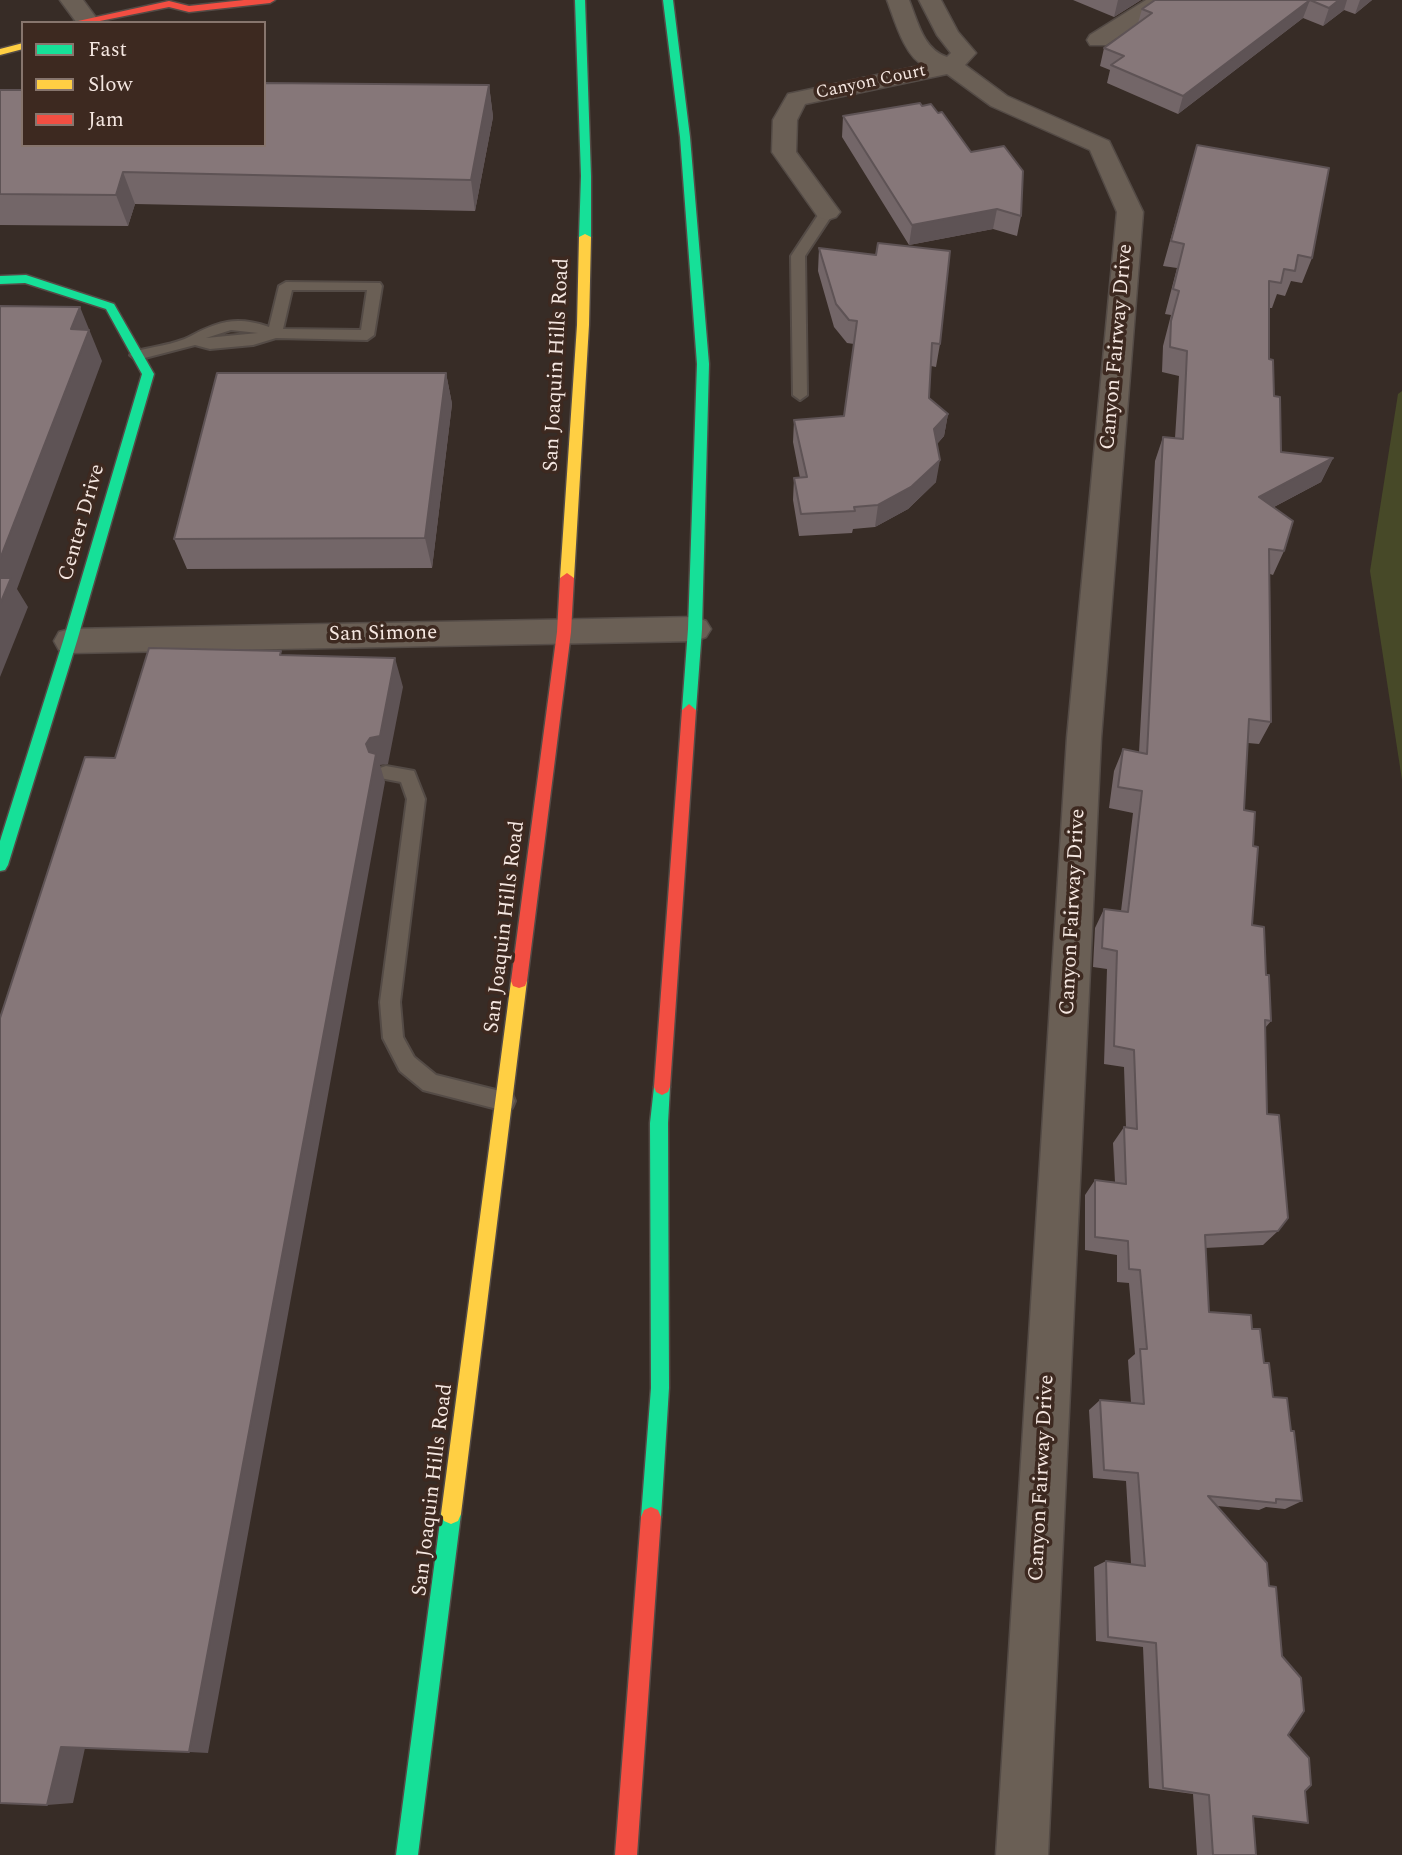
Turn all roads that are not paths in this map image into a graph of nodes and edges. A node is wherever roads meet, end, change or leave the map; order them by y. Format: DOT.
graph roads {
  1 [pos="71,0"];
  2 [pos="270,0"];
  3 [pos="580,0"];
  4 [pos="668,0"];
  5 [pos="1161,0"];
  6 [pos="935,8"];
  7 [pos="189,9"];
  8 [pos="902,10"];
  9 [pos="86,21"];
  10 [pos="92,21"];
  11 [pos="168,21"];
  12 [pos="1098,40"];
  13 [pos="21,45"];
  14 [pos="0,52"];
  15 [pos="951,66"];
  16 [pos="827,212"];
  17 [pos="0,279"];
  18 [pos="272,333"];
  19 [pos="194,340"];
  20 [pos="137,355"];
  21 [pos="800,395"];
  22 [pos="695,629"];
  23 [pos="564,632"];
  24 [pos="70,641"];
  25 [pos="386,773"];
  26 [pos="0,865"];
  27 [pos="505,1101"];
  28 [pos="407,1855"];
  29 [pos="626,1855"];
  30 [pos="1022,1855"];
  1 -- 9 [label="street"];
  2 -- 7 [label="main road"];
  3 -- 23 [label="main road, San Joaquin Hills Road"];
  4 -- 22 [label="main road"];
  5 -- 12 [label="street"];
  6 -- 8 [label="street"];
  6 -- 15 [label="street"];
  7 -- 10 [label="main road"];
  7 -- 11 [label="main road"];
  8 -- 15 [label="street, Canyon Fairway Drive"];
  13 -- 14 [label="main road"];
  15 -- 16 [label="street, Canyon Court"];
  15 -- 30 [label="street, Canyon Fairway Drive"];
  16 -- 21 [label="lane"];
  17 -- 20 [label="main road, Center Drive"];
  18 -- 18 [label="lane"];
  18 -- 19 [label="lane"];
  19 -- 20 [label="lane"];
  20 -- 24 [label="main road, Center Drive"];
  22 -- 23 [label="street, San Simone"];
  22 -- 29 [label="main road"];
  23 -- 24 [label="street, San Simone"];
  23 -- 27 [label="main road, San Joaquin Hills Road"];
  24 -- 26 [label="main road, Center Drive"];
  25 -- 27 [label="lane"];
  27 -- 28 [label="main road, San Joaquin Hills Road"];
}
